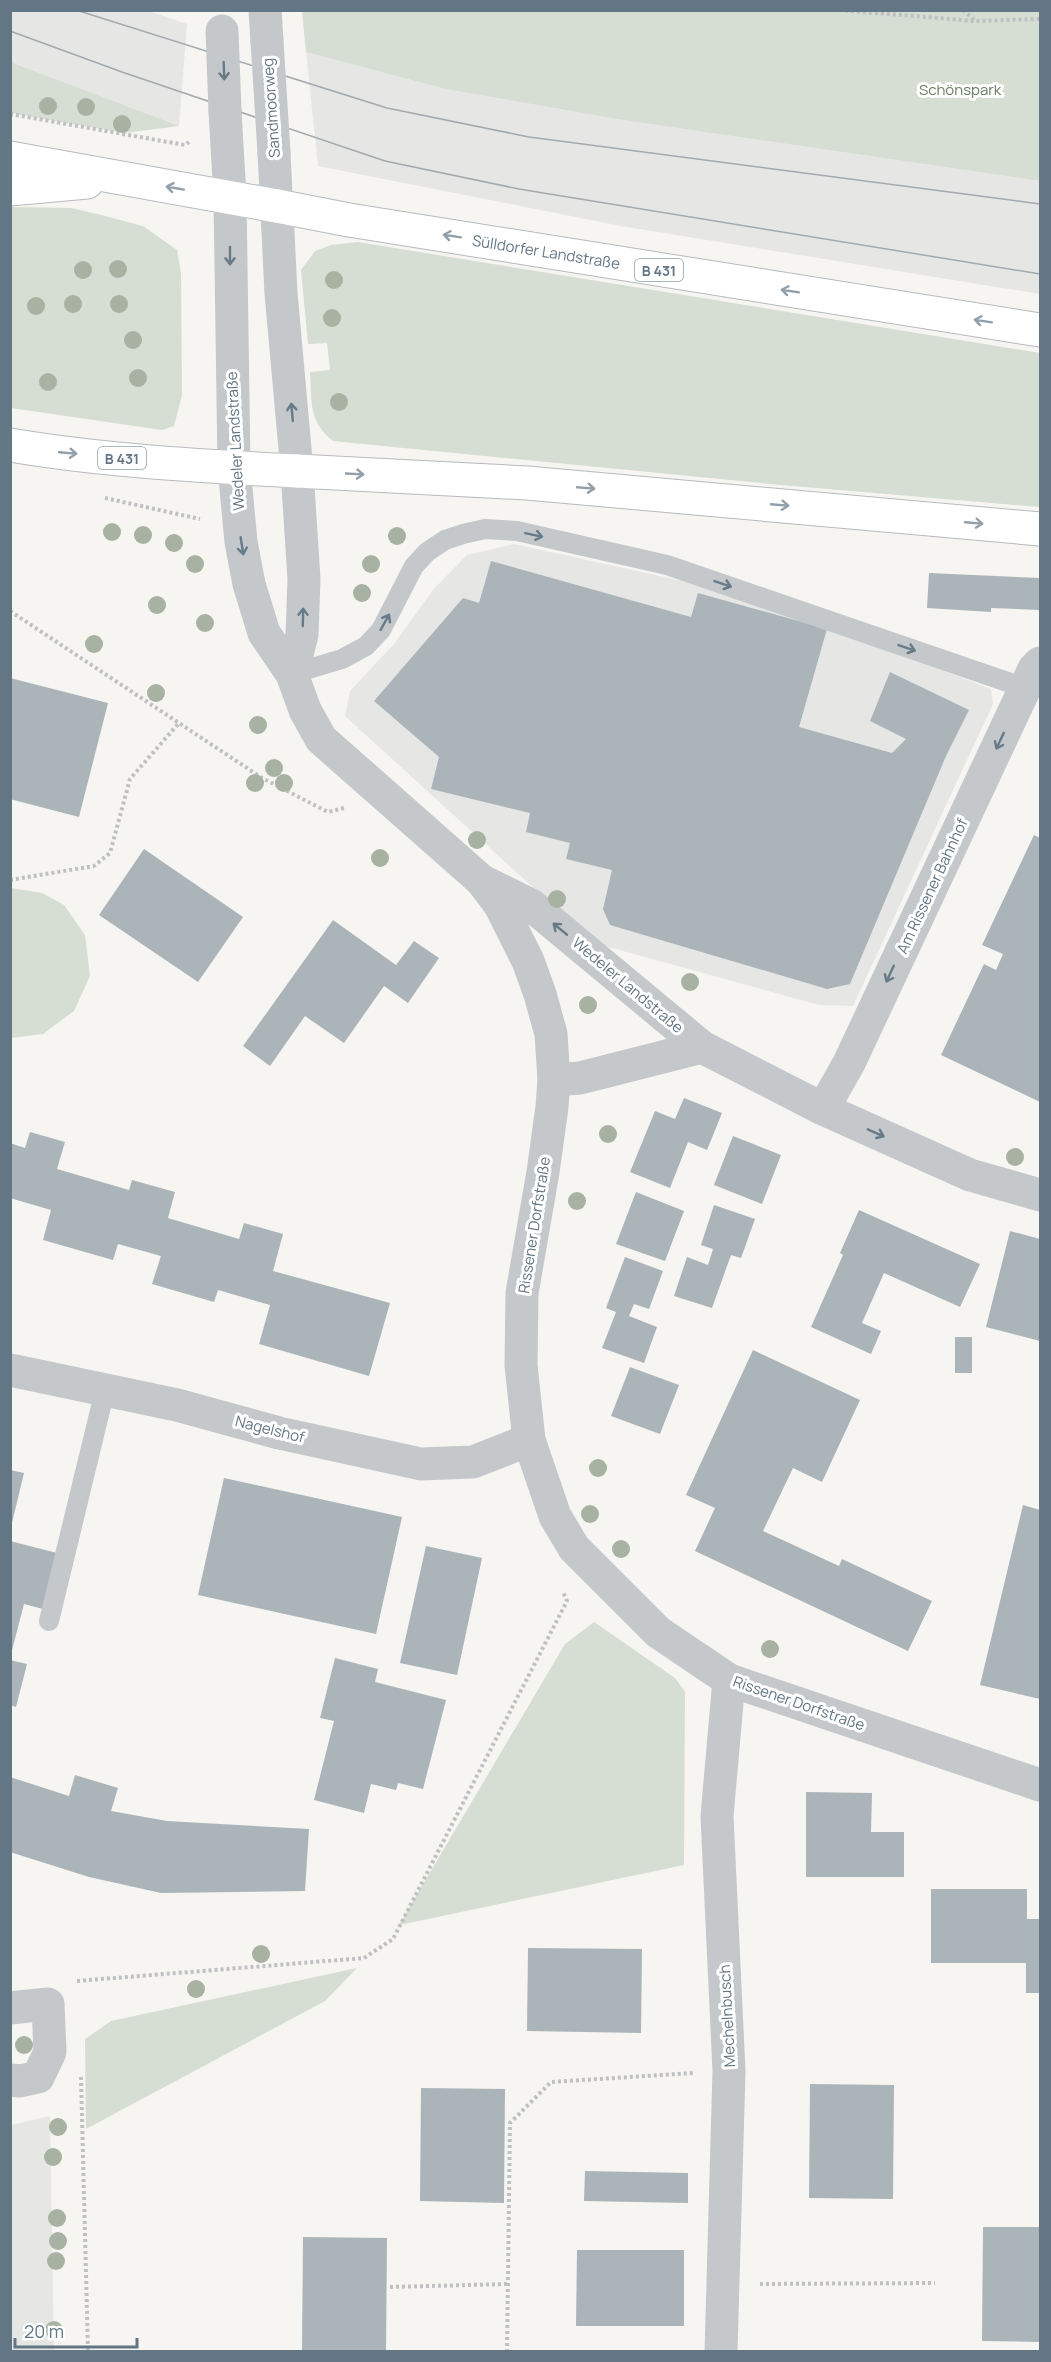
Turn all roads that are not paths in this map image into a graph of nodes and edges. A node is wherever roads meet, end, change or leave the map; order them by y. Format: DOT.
graph roads {
  1 [pos="222,21"];
  2 [pos="266,26"];
  3 [pos="10,158"];
  4 [pos="121,178"];
  5 [pos="10,189"];
  6 [pos="230,197"];
  7 [pos="278,206"];
  8 [pos="1041,330"];
  9 [pos="10,445"];
  10 [pos="234,467"];
  11 [pos="297,471"];
  12 [pos="1041,529"];
  13 [pos="292,674"];
  14 [pos="1033,676"];
  15 [pos="482,881"];
  16 [pos="702,1047"];
  17 [pos="554,1080"];
  18 [pos="823,1109"];
  19 [pos="1041,1195"];
  20 [pos="10,1370"];
  21 [pos="105,1390"];
  22 [pos="528,1440"];
  23 [pos="48,1621"];
  24 [pos="729,1680"];
  25 [pos="1041,1785"];
  26 [pos="10,2008"];
  27 [pos="10,2080"];
  28 [pos="722,2352"];
  1 -- 6 [label="street, one-way, bridge"];
  2 -- 7 [label="street, Sandmoorweg, bridge"];
  3 -- 4 [label="main road, B 431"];
  4 -- 5 [label="main road"];
  6 -- 4 [label="main road, B 431, one-way"];
  6 -- 7 [label="main road, Sülldorfer Landstraße / B 431"];
  6 -- 10 [label="street, Wedeler Landstraße, one-way"];
  8 -- 7 [label="main road, Sülldorfer Landstraße / B 431, one-way"];
  11 -- 7 [label="street, one-way"];
  9 -- 10 [label="main road, B 431, one-way"];
  10 -- 11 [label="main road, B 431"];
  10 -- 13 [label="street, Wedeler Landstraße, one-way"];
  11 -- 12 [label="main road, B 431, one-way"];
  13 -- 11 [label="street, one-way"];
  13 -- 14 [label="lane, one-way"];
  13 -- 15 [label="street, Wedeler Landstraße"];
  14 -- 18 [label="street, Am Rissener Bahnhof, one-way"];
  16 -- 15 [label="street, Wedeler Landstraße, one-way"];
  15 -- 17 [label="street, Rissener Dorfstraße"];
  16 -- 17 [label="street"];
  16 -- 18 [label="street, Wedeler Landstraße"];
  17 -- 22 [label="street, Rissener Dorfstraße"];
  18 -- 19 [label="street, Wedeler Landstraße, one-way"];
  20 -- 21 [label="street, Nagelshof"];
  21 -- 22 [label="street, Nagelshof"];
  21 -- 23 [label="lane"];
  22 -- 24 [label="street, Rissener Dorfstraße"];
  24 -- 25 [label="street, Rissener Dorfstraße"];
  24 -- 28 [label="street, Mechelnbusch"];
  26 -- 27 [label="street"];
}
